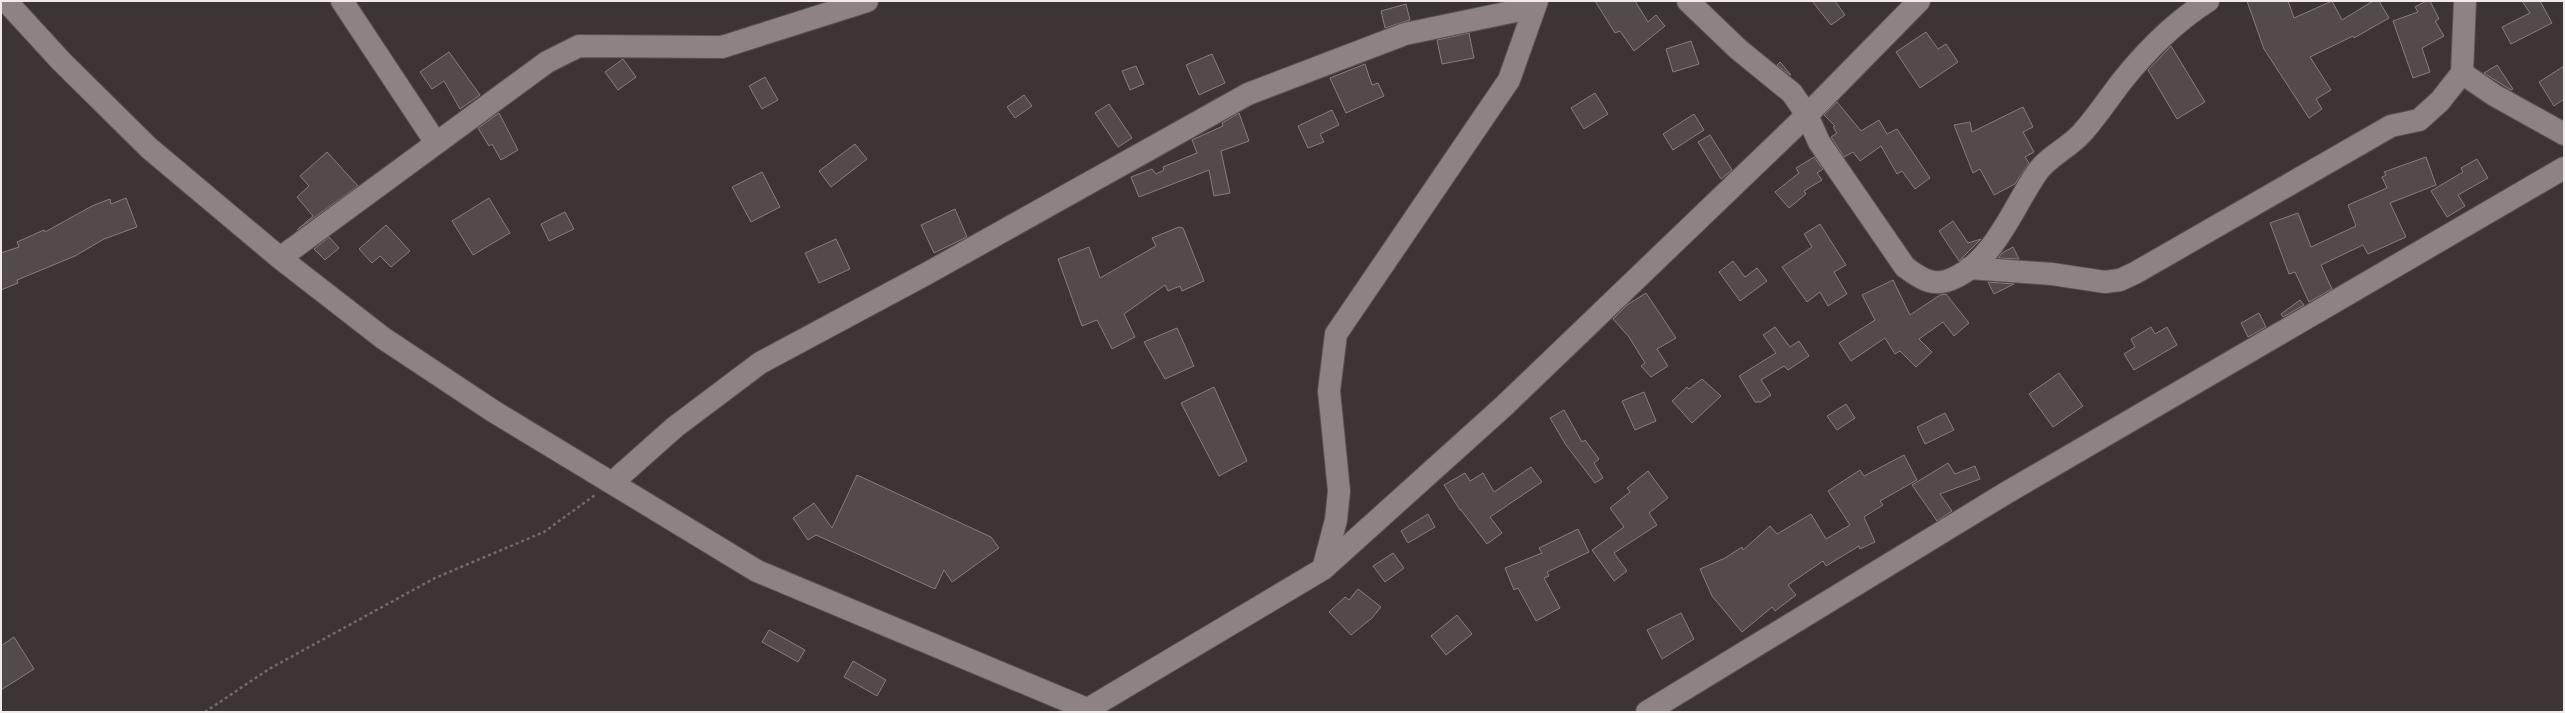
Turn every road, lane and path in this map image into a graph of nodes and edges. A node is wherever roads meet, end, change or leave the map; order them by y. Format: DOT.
graph roads {
  1 [pos="6,1"];
  2 [pos="342,1"];
  3 [pos="867,1"];
  4 [pos="1688,1"];
  5 [pos="1919,1"];
  6 [pos="2208,1"];
  7 [pos="2465,1"];
  8 [pos="1536,4"];
  9 [pos="2462,73"];
  10 [pos="1807,116"];
  11 [pos="2564,134"];
  12 [pos="436,143"];
  13 [pos="2564,168"];
  14 [pos="280,258"];
  15 [pos="1969,268"];
  16 [pos="612,483"];
  17 [pos="1323,569"];
  18 [pos="1091,711"];
  19 [pos="205,712"];
  20 [pos="1647,712"];
  1 -- 14 [label="street"];
  2 -- 12 [label="street"];
  3 -- 12 [label="street"];
  4 -- 10 [label="street"];
  5 -- 10 [label="street"];
  6 -- 15 [label="street"];
  7 -- 9 [label="street"];
  8 -- 16 [label="street"];
  8 -- 17 [label="street"];
  9 -- 11 [label="street"];
  9 -- 15 [label="street"];
  10 -- 15 [label="street"];
  10 -- 17 [label="street"];
  12 -- 14 [label="street"];
  13 -- 20 [label="street"];
  14 -- 16 [label="street"];
  16 -- 18 [label="street"];
  16 -- 19 [label="path"];
  17 -- 18 [label="street"];
}
